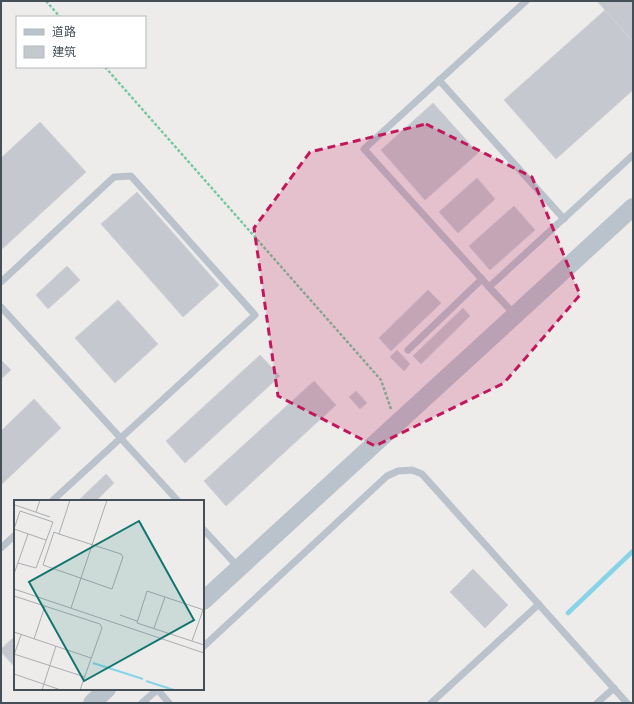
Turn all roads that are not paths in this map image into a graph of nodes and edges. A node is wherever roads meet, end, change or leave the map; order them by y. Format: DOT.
graph roads {
  1 [pos="526,1"];
  2 [pos="439,80"];
  3 [pos="633,155"];
  4 [pos="633,208"];
  5 [pos="564,219"];
  6 [pos="482,279"];
  7 [pos="1,282"];
  8 [pos="490,287"];
  9 [pos="1,306"];
  10 [pos="515,315"];
  11 [pos="408,350"];
  12 [pos="121,438"];
  13 [pos="53,500"];
  14 [pos="177,500"];
  15 [pos="204,530"];
  16 [pos="14,536"];
  17 [pos="1,548"];
  18 [pos="239,568"];
  19 [pos="204,600"];
  20 [pos="539,604"];
  21 [pos="204,646"];
  22 [pos="614,688"];
  23 [pos="106,690"];
  24 [pos="156,690"];
  25 [pos="158,690"];
  26 [pos="92,703"];
  27 [pos="142,703"];
  28 [pos="170,703"];
  29 [pos="431,703"];
  30 [pos="597,703"];
  31 [pos="627,703"];
  1 -- 2 [label="lane"];
  2 -- 5 [label="lane"];
  2 -- 6 [label="lane"];
  3 -- 5 [label="lane"];
  4 -- 10 [label="street"];
  5 -- 8 [label="lane"];
  6 -- 8 [label="lane"];
  6 -- 11 [label="lane"];
  7 -- 12 [label="lane"];
  8 -- 10 [label="lane"];
  9 -- 12 [label="lane"];
  10 -- 18 [label="street"];
  12 -- 13 [label="lane"];
  12 -- 14 [label="lane"];
  15 -- 18 [label="lane"];
  16 -- 17 [label="lane"];
  18 -- 19 [label="street"];
  20 -- 21 [label="lane"];
  20 -- 22 [label="lane"];
  20 -- 29 [label="lane"];
  22 -- 30 [label="lane"];
  22 -- 31 [label="lane"];
  23 -- 26 [label="street"];
  24 -- 27 [label="lane"];
  25 -- 28 [label="lane"];
}
